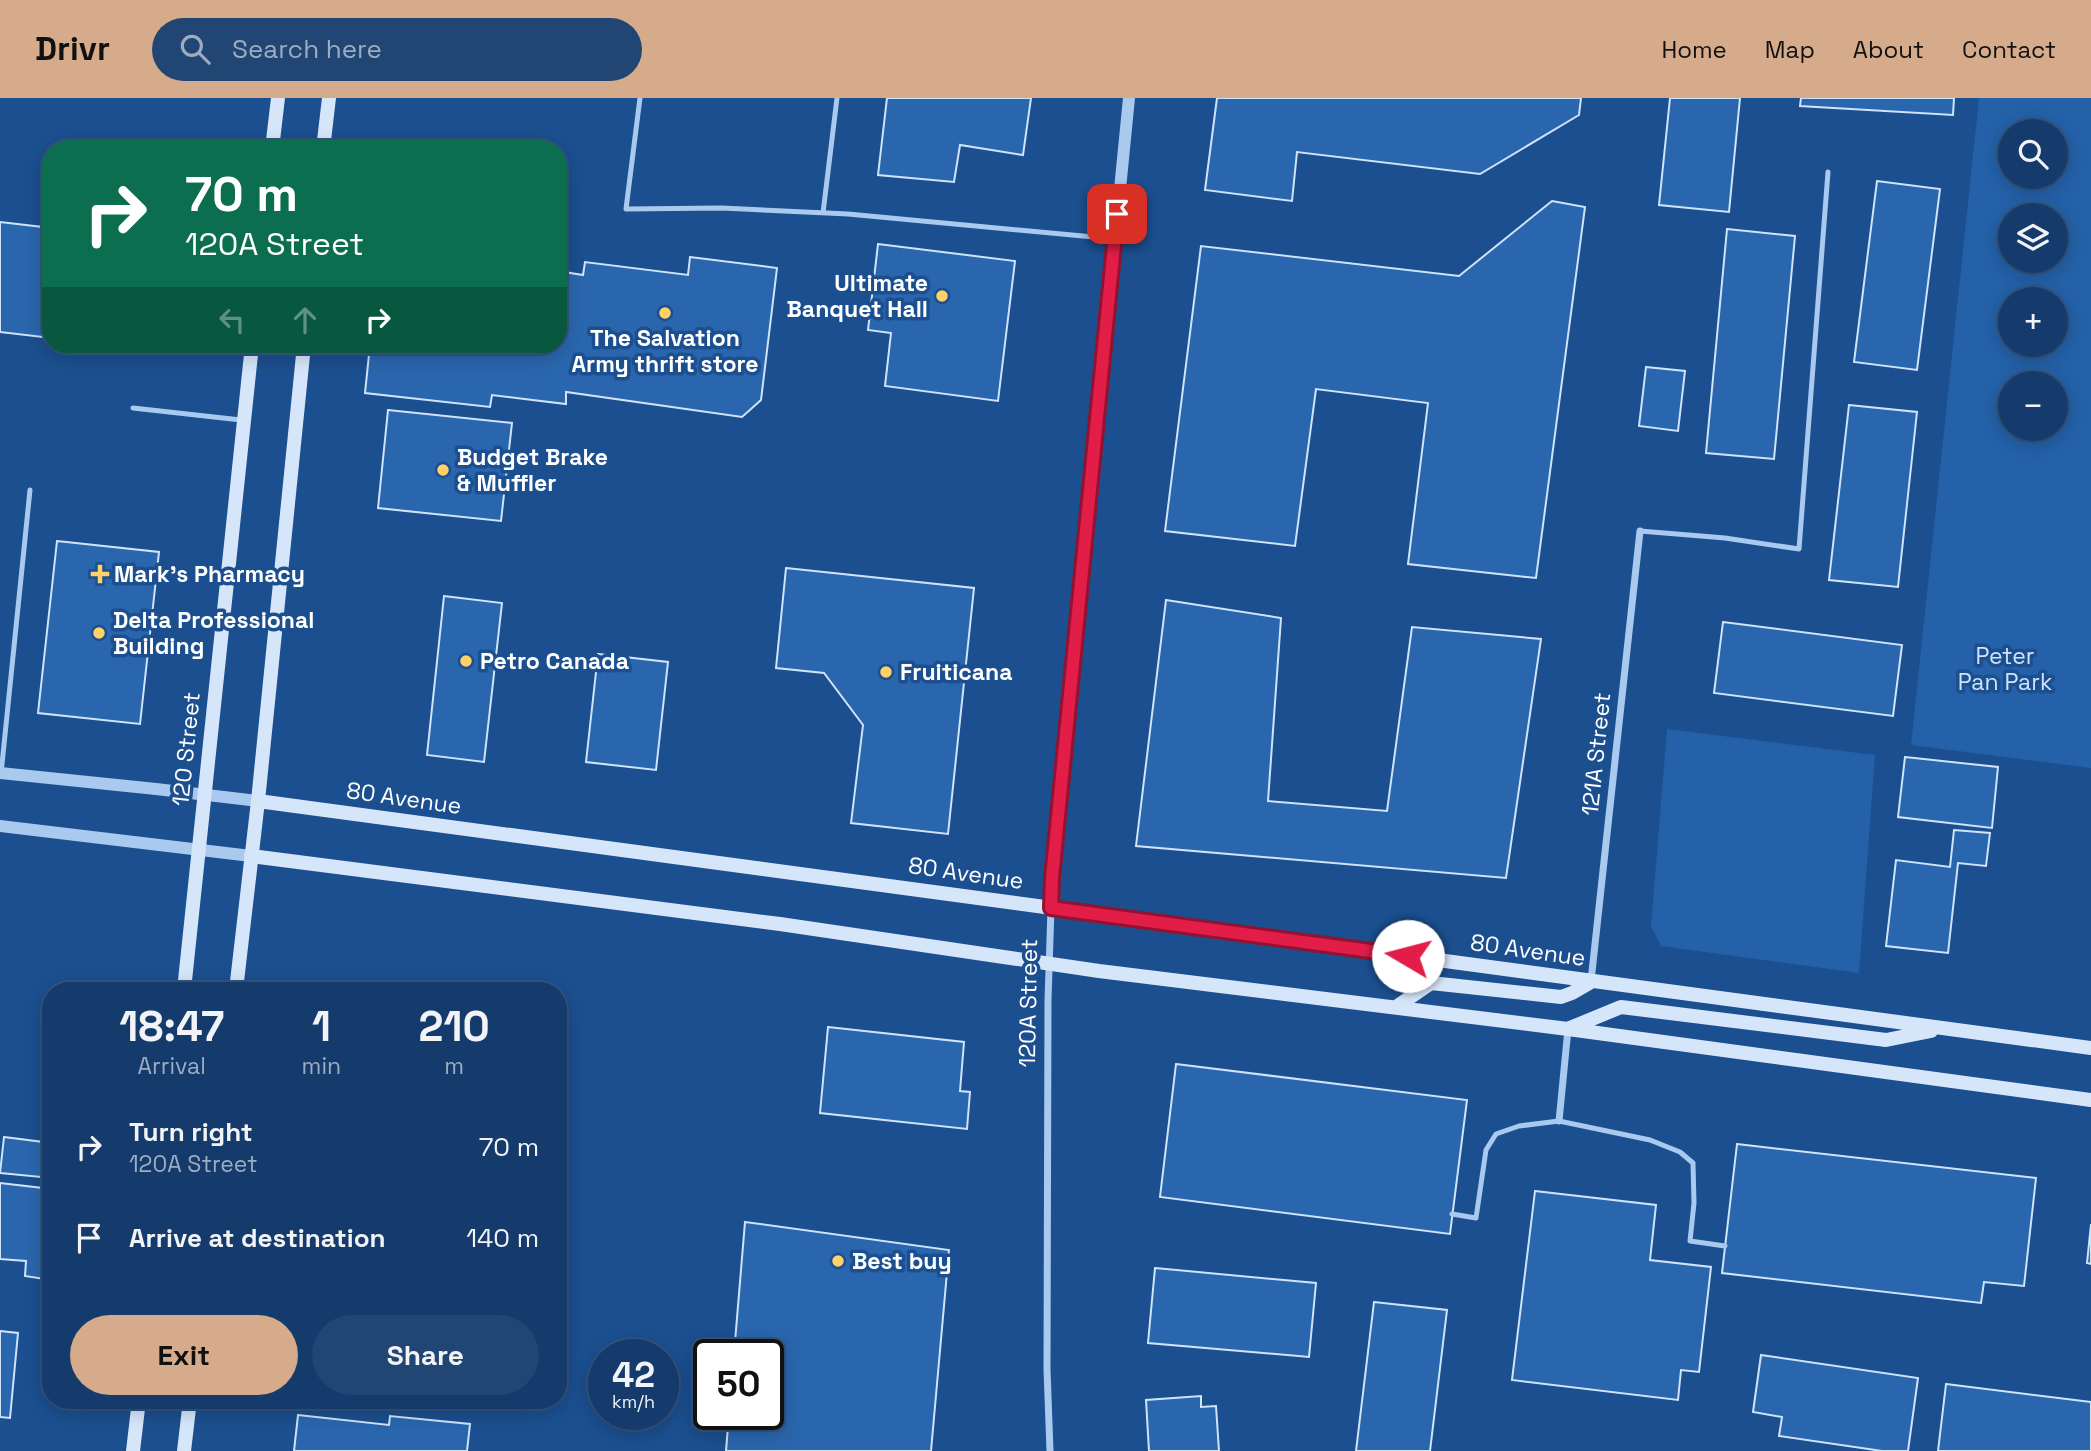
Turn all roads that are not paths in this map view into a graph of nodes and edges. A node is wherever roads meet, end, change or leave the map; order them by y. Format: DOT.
graph roads {
  1 [pos="278,98"];
  2 [pos="329,98"];
  3 [pos="640,98"];
  4 [pos="837,98"];
  5 [pos="1129,98"];
  6 [pos="273,140"];
  7 [pos="324,140"];
  8 [pos="1828,172"];
  9 [pos="823,213"];
  10 [pos="1115,239"];
  11 [pos="251,354"];
  12 [pos="303,354"];
  13 [pos="133,408"];
  14 [pos="244,421"];
  15 [pos="30,490"];
  16 [pos="1640,531"];
  17 [pos="0,774"];
  18 [pos="205,795"];
  19 [pos="258,801"];
  20 [pos="0,826"];
  21 [pos="198,850"];
  22 [pos="251,856"];
  23 [pos="1051,908"];
  24 [pos="1049,964"];
  25 [pos="185,982"];
  26 [pos="237,982"];
  27 [pos="1591,982"];
  28 [pos="1396,1007"];
  29 [pos="1942,1028"];
  30 [pos="1568,1029"];
  31 [pos="2091,1048"];
  32 [pos="2091,1100"];
  33 [pos="1559,1121"];
  34 [pos="1452,1214"];
  35 [pos="1725,1246"];
  36 [pos="138,1409"];
  37 [pos="189,1409"];
  38 [pos="133,1451"];
  39 [pos="184,1451"];
  40 [pos="1051,1451"];
  1 -- 6 [label="main road"];
  2 -- 7 [label="main road"];
  3 -- 9 [label="lane"];
  4 -- 9 [label="lane"];
  5 -- 10 [label="street, 120A Street"];
  8 -- 16 [label="lane"];
  9 -- 10 [label="lane"];
  10 -- 23 [label="street, 120A Street"];
  11 -- 14 [label="main road, 120 Street"];
  12 -- 19 [label="main road"];
  13 -- 14 [label="lane"];
  14 -- 18 [label="main road, 120 Street"];
  15 -- 17 [label="lane"];
  16 -- 27 [label="street, 121A Street"];
  17 -- 18 [label="street, 80 Avenue"];
  18 -- 19 [label="street, 80 Avenue"];
  18 -- 21 [label="main road, 120 Street"];
  19 -- 22 [label="main road"];
  19 -- 23 [label="main road, 80 Avenue"];
  20 -- 21 [label="street"];
  21 -- 22 [label="street"];
  21 -- 25 [label="main road, 120 Street"];
  22 -- 24 [label="main road"];
  22 -- 26 [label="main road"];
  23 -- 24 [label="street, 120A Street"];
  23 -- 27 [label="main road, 80 Avenue"];
  24 -- 28 [label="main road"];
  24 -- 40 [label="street, 120A Street"];
  27 -- 28 [label="main road"];
  27 -- 29 [label="main road, 80 Avenue"];
  28 -- 30 [label="main road"];
  29 -- 30 [label="main road"];
  29 -- 31 [label="main road, 80 Avenue"];
  30 -- 32 [label="main road"];
  30 -- 33 [label="street"];
  33 -- 34 [label="lane"];
  33 -- 35 [label="lane"];
  36 -- 38 [label="main road"];
  37 -- 39 [label="main road"];
}
